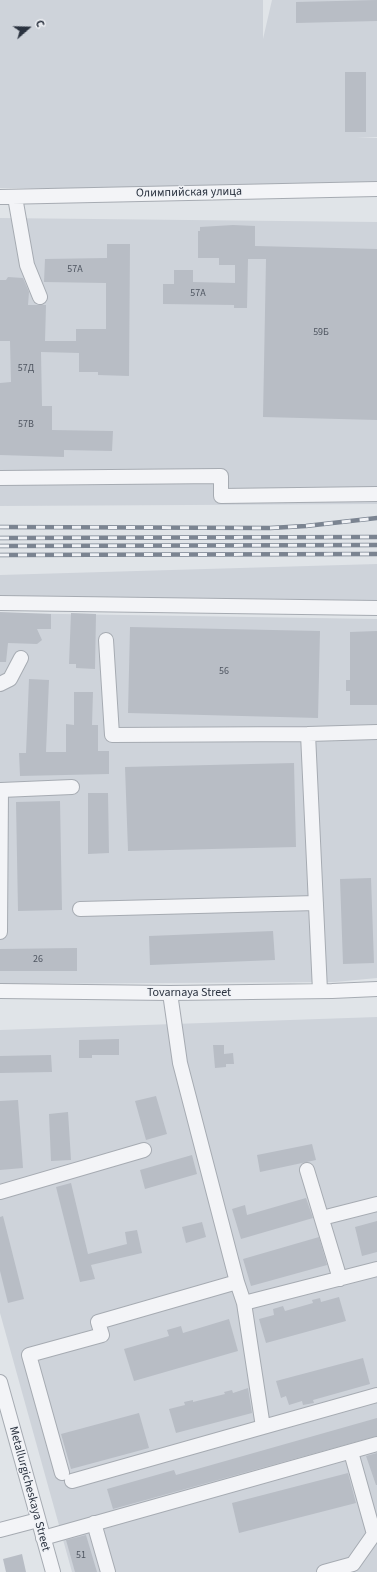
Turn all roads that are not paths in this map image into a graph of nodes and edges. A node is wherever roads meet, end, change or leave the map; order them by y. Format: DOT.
graph roads {
  1 [pos="377,189"];
  2 [pos="0,197"];
  3 [pos="15,197"];
  4 [pos="40,297"];
  5 [pos="0,478"];
  6 [pos="377,494"];
  7 [pos="0,604"];
  8 [pos="377,608"];
  9 [pos="106,640"];
  10 [pos="21,658"];
  11 [pos="0,684"];
  12 [pos="377,732"];
  13 [pos="308,734"];
  14 [pos="72,787"];
  15 [pos="316,903"];
  16 [pos="80,909"];
  17 [pos="0,932"];
  18 [pos="377,988"];
  19 [pos="320,991"];
  20 [pos="0,992"];
  21 [pos="170,994"];
  22 [pos="144,1150"];
  23 [pos="307,1170"];
  24 [pos="0,1192"];
  25 [pos="377,1204"];
  26 [pos="322,1218"];
  27 [pos="377,1268"];
  28 [pos="340,1279"];
  29 [pos="237,1282"];
  30 [pos="244,1303"];
  31 [pos="0,1382"];
  32 [pos="377,1395"];
  33 [pos="263,1428"];
  34 [pos="377,1444"];
  35 [pos="351,1452"];
  36 [pos="38,1520"];
  37 [pos="94,1523"];
  38 [pos="0,1530"];
  39 [pos="43,1538"];
  40 [pos="53,1572"];
  41 [pos="108,1572"];
  42 [pos="324,1572"];
  1 -- 3 [label="street, Олимпийская улица"];
  2 -- 3 [label="street, Олимпийская улица"];
  3 -- 4 [label="street"];
  5 -- 6 [label="street"];
  7 -- 8 [label="street"];
  9 -- 13 [label="street"];
  10 -- 11 [label="street"];
  12 -- 13 [label="street"];
  13 -- 15 [label="street"];
  14 -- 17 [label="street"];
  15 -- 16 [label="street"];
  15 -- 19 [label="street"];
  18 -- 19 [label="street, Tovarnaya Street"];
  19 -- 21 [label="street, Tovarnaya Street"];
  20 -- 21 [label="street, Tovarnaya Street"];
  21 -- 29 [label="street"];
  22 -- 24 [label="street"];
  23 -- 26 [label="street"];
  25 -- 26 [label="street"];
  26 -- 28 [label="street"];
  27 -- 28 [label="street"];
  28 -- 30 [label="street"];
  29 -- 30 [label="street"];
  29 -- 33 [label="street"];
  30 -- 33 [label="street"];
  31 -- 36 [label="street, Metallurgicheskaya Street"];
  32 -- 33 [label="street"];
  34 -- 35 [label="street"];
  35 -- 37 [label="street"];
  35 -- 42 [label="street"];
  36 -- 38 [label="street"];
  36 -- 39 [label="street, Metallurgicheskaya Street"];
  37 -- 39 [label="street"];
  37 -- 41 [label="street"];
  39 -- 40 [label="street, Metallurgicheskaya Street"];
}
